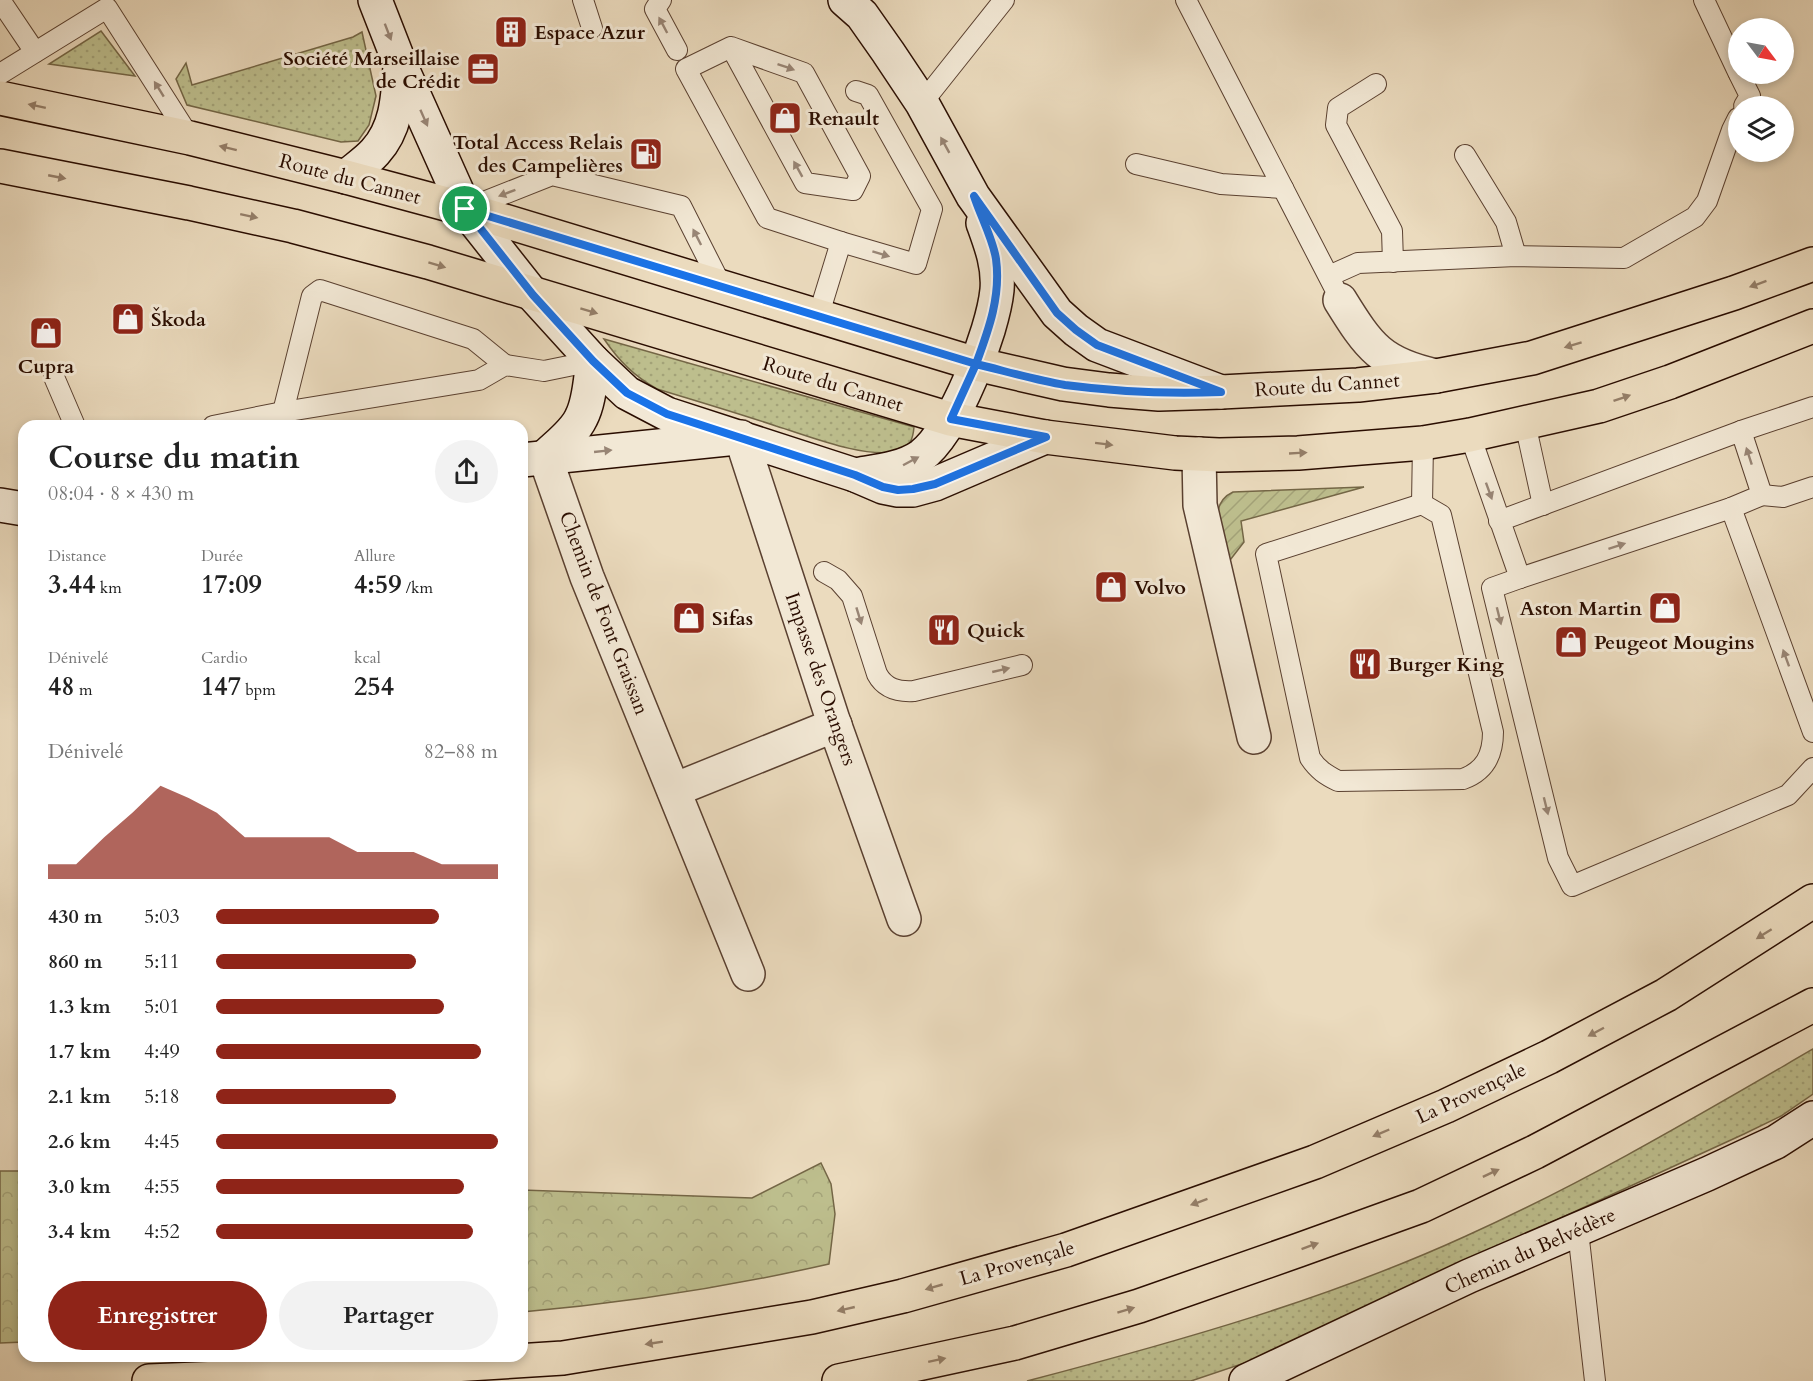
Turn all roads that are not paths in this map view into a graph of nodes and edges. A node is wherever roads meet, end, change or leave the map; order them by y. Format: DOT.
graph roads {
  1 [pos="0,0"];
  2 [pos="375,0"];
  3 [pos="583,0"];
  4 [pos="661,0"];
  5 [pos="845,0"];
  6 [pos="1004,0"];
  7 [pos="1186,0"];
  8 [pos="1704,0"];
  9 [pos="592,27"];
  10 [pos="731,47"];
  11 [pos="677,50"];
  12 [pos="1728,50"];
  13 [pos="35,52"];
  14 [pos="400,64"];
  15 [pos="0,74"];
  16 [pos="1376,84"];
  17 [pos="856,91"];
  18 [pos="0,98"];
  19 [pos="922,103"];
  20 [pos="190,138"];
  21 [pos="1728,141"];
  22 [pos="1465,155"];
  23 [pos="1136,164"];
  24 [pos="0,166"];
  25 [pos="346,177"];
  26 [pos="1283,188"];
  27 [pos="974,196"];
  28 [pos="465,209"];
  29 [pos="841,242"];
  30 [pos="1516,256"];
  31 [pos="1393,262"];
  32 [pos="1813,264"];
  33 [pos="1334,288"];
  34 [pos="723,289"];
  35 [pos="533,295"];
  36 [pos="818,317"];
  37 [pos="1813,326"];
  38 [pos="1362,336"];
  39 [pos="593,361"];
  40 [pos="976,364"];
  41 [pos="505,365"];
  42 [pos="1436,376"];
  43 [pos="54,377"];
  44 [pos="1326,387"];
  45 [pos="1221,392"];
  46 [pos="1813,406"];
  47 [pos="283,412"];
  48 [pos="951,419"];
  49 [pos="72,420"];
  50 [pos="243,420"];
  51 [pos="1524,423"];
  52 [pos="1741,431"];
  53 [pos="1470,435"];
  54 [pos="741,437"];
  55 [pos="1046,437"];
  56 [pos="1423,443"];
  57 [pos="1199,454"];
  58 [pos="533,458"];
  59 [pos="855,475"];
  60 [pos="1813,487"];
  61 [pos="1762,495"];
  62 [pos="1422,504"];
  63 [pos="1543,504"];
  64 [pos="0,506"];
  65 [pos="18,508"];
  66 [pos="1731,508"];
  67 [pos="1499,521"];
  68 [pos="824,572"];
  69 [pos="1520,578"];
  70 [pos="1022,665"];
  71 [pos="835,725"];
  72 [pos="1813,732"];
  73 [pos="1254,737"];
  74 [pos="1813,768"];
  75 [pos="674,790"];
  76 [pos="1813,901"];
  77 [pos="904,919"];
  78 [pos="748,974"];
  79 [pos="1813,1005"];
  80 [pos="1813,1118"];
  81 [pos="1578,1231"];
  82 [pos="528,1360"];
  83 [pos="500,1362"];
  84 [pos="149,1381"];
  85 [pos="839,1381"];
  86 [pos="1246,1381"];
  87 [pos="1595,1381"];
  1 -- 13 [label="lane"];
  2 -- 14 [label="street, one-way"];
  3 -- 9 [label="lane"];
  11 -- 4 [label="lane, one-way"];
  5 -- 19 [label="street"];
  6 -- 19 [label="lane"];
  7 -- 26 [label="lane"];
  8 -- 12 [label="lane"];
  10 -- 10 [label="lane, one-way"];
  10 -- 29 [label="lane"];
  13 -- 15 [label="lane"];
  20 -- 13 [label="lane, one-way"];
  14 -- 25 [label="street"];
  14 -- 28 [label="street, one-way"];
  16 -- 31 [label="lane"];
  29 -- 17 [label="lane, one-way"];
  20 -- 18 [label="main road, Route du Cannet, one-way"];
  27 -- 19 [label="street, one-way"];
  25 -- 20 [label="main road, Route du Cannet, one-way"];
  21 -- 30 [label="lane"];
  22 -- 30 [label="lane"];
  23 -- 26 [label="lane"];
  24 -- 35 [label="main road, Route du Cannet, one-way"];
  25 -- 28 [label="main road, Route du Cannet"];
  26 -- 33 [label="lane"];
  27 -- 40 [label="street"];
  27 -- 45 [label="street"];
  28 -- 34 [label="main road, Route du Cannet"];
  34 -- 28 [label="lane, one-way"];
  28 -- 35 [label="street"];
  29 -- 36 [label="lane"];
  30 -- 31 [label="lane"];
  31 -- 33 [label="lane"];
  32 -- 42 [label="main road, Route du Cannet, one-way"];
  33 -- 38 [label="street"];
  34 -- 36 [label="main road, Route du Cannet"];
  35 -- 39 [label="street"];
  35 -- 48 [label="main road, Route du Cannet, one-way"];
  36 -- 40 [label="main road, Route du Cannet"];
  51 -- 37 [label="main road, Route du Cannet, one-way"];
  38 -- 42 [label="street"];
  38 -- 44 [label="street"];
  39 -- 41 [label="lane"];
  39 -- 54 [label="street"];
  39 -- 58 [label="street"];
  40 -- 45 [label="main road, Route du Cannet"];
  40 -- 48 [label="street"];
  41 -- 47 [label="lane"];
  41 -- 47 [label="lane"];
  42 -- 44 [label="main road, Route du Cannet"];
  43 -- 49 [label="lane"];
  44 -- 45 [label="main road, Route du Cannet"];
  46 -- 52 [label="lane"];
  47 -- 50 [label="lane"];
  48 -- 55 [label="main road, Route du Cannet"];
  59 -- 48 [label="street, one-way"];
  51 -- 53 [label="main road, Route du Cannet"];
  51 -- 63 [label="lane"];
  61 -- 52 [label="lane, one-way"];
  52 -- 63 [label="lane"];
  53 -- 56 [label="main road, Route du Cannet"];
  53 -- 67 [label="lane, one-way"];
  58 -- 54 [label="street, one-way"];
  54 -- 59 [label="street"];
  54 -- 71 [label="street, Impasse des Orangers"];
  55 -- 57 [label="main road, Route du Cannet, one-way"];
  55 -- 59 [label="street"];
  57 -- 56 [label="main road, Route du Cannet, one-way"];
  56 -- 62 [label="lane"];
  57 -- 73 [label="street"];
  58 -- 75 [label="street, Chemin de Font Graissan"];
  60 -- 61 [label="lane"];
  61 -- 66 [label="lane"];
  62 -- 62 [label="lane"];
  63 -- 67 [label="lane"];
  64 -- 65 [label="street"];
  69 -- 66 [label="lane, one-way"];
  72 -- 66 [label="lane, one-way"];
  67 -- 69 [label="lane"];
  68 -- 70 [label="lane, one-way"];
  69 -- 74 [label="lane, one-way"];
  71 -- 75 [label="street"];
  71 -- 77 [label="street, Impasse des Orangers"];
  75 -- 78 [label="street, Chemin de Font Graissan"];
  76 -- 82 [label="main road, La Provençale, one-way"];
  85 -- 79 [label="main road, one-way"];
  80 -- 81 [label="street, Chemin du Belvédère"];
  81 -- 86 [label="street, Chemin du Belvédère"];
  81 -- 87 [label="lane"];
  83 -- 84 [label="main road, La Provençale, one-way"];
}
